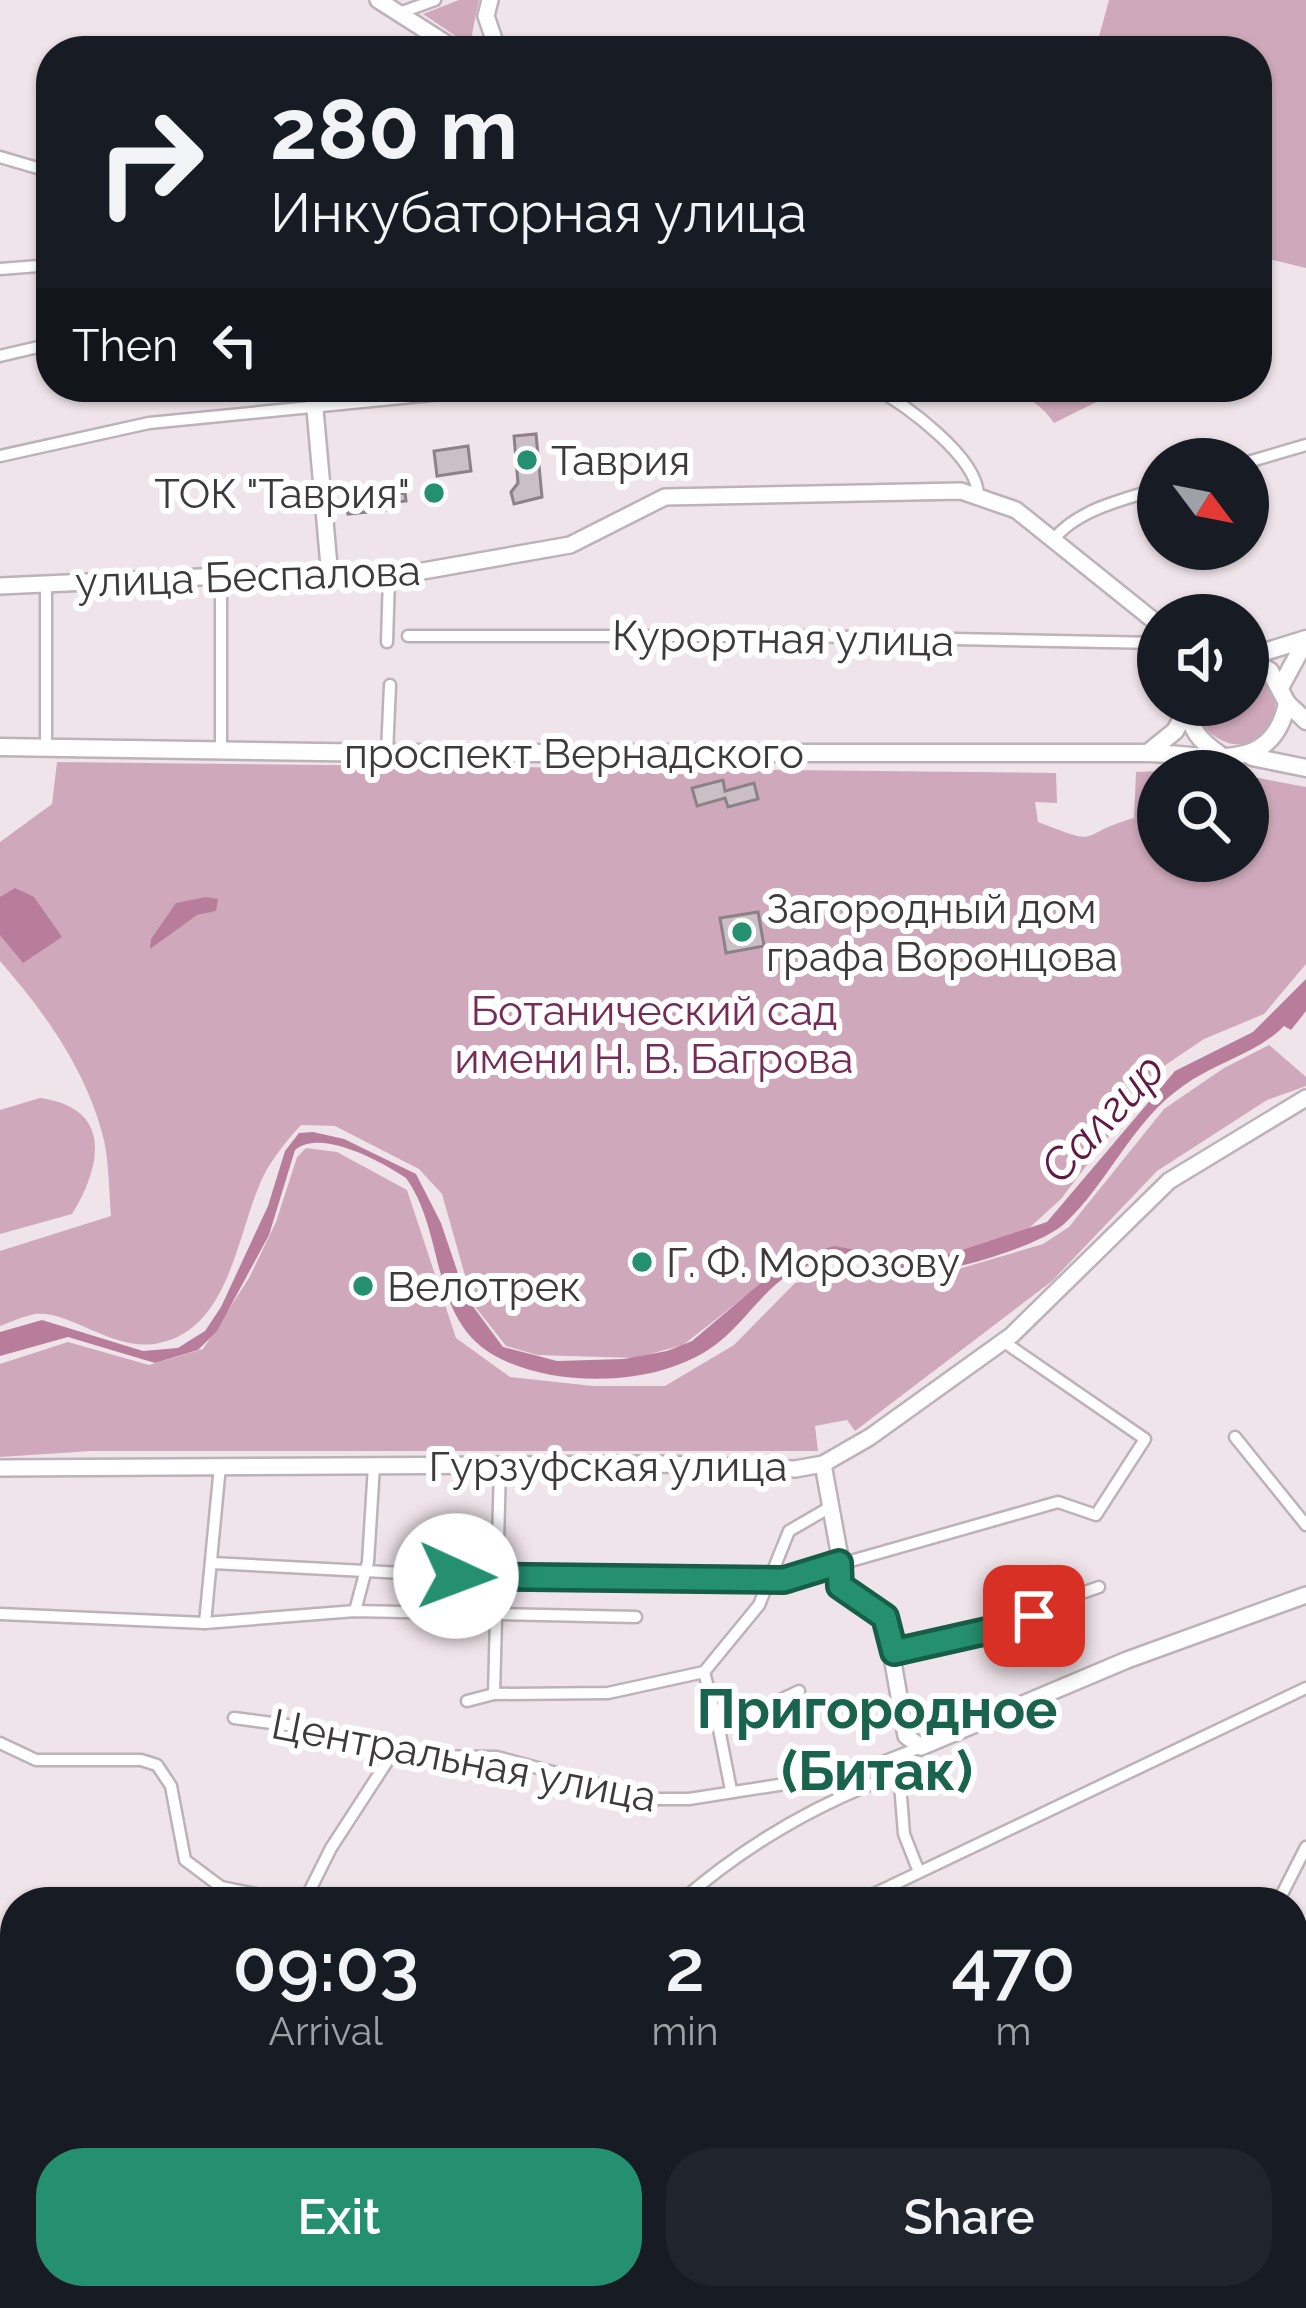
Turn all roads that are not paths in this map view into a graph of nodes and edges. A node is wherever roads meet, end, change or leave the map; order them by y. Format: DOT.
graph roads {
  1 [pos="378,0"];
  2 [pos="435,0"];
  3 [pos="490,0"];
  4 [pos="402,12"];
  5 [pos="436,36"];
  6 [pos="493,36"];
  7 [pos="0,157"];
  8 [pos="36,168"];
  9 [pos="36,266"];
  10 [pos="0,269"];
  11 [pos="36,348"];
  12 [pos="0,356"];
  13 [pos="314,402"];
  14 [pos="371,402"];
  15 [pos="895,402"];
  16 [pos="314,408"];
  17 [pos="1306,445"];
  18 [pos="1269,456"];
  19 [pos="0,457"];
  20 [pos="978,494"];
  21 [pos="1137,496"];
  22 [pos="1054,538"];
  23 [pos="221,576"];
  24 [pos="330,577"];
  25 [pos="389,577"];
  26 [pos="46,585"];
  27 [pos="0,586"];
  28 [pos="1137,607"];
  29 [pos="408,637"];
  30 [pos="1306,640"];
  31 [pos="387,642"];
  32 [pos="1137,643"];
  33 [pos="1269,651"];
  34 [pos="1269,670"];
  35 [pos="390,685"];
  36 [pos="1284,695"];
  37 [pos="1306,722"];
  38 [pos="1178,726"];
  39 [pos="1192,726"];
  40 [pos="0,747"];
  41 [pos="46,748"];
  42 [pos="1152,750"];
  43 [pos="1214,750"];
  44 [pos="1255,750"];
  45 [pos="220,751"];
  46 [pos="387,753"];
  47 [pos="1137,753"];
  48 [pos="1269,760"];
  49 [pos="1306,767"];
  50 [pos="1306,1098"];
  51 [pos="1004,1342"];
  52 [pos="1235,1437"];
  53 [pos="823,1464"];
  54 [pos="220,1466"];
  55 [pos="374,1466"];
  56 [pos="500,1466"];
  57 [pos="0,1468"];
  58 [pos="832,1506"];
  59 [pos="1306,1525"];
  60 [pos="212,1563"];
  61 [pos="839,1563"];
  62 [pos="367,1573"];
  63 [pos="500,1578"];
  64 [pos="770,1578"];
  65 [pos="1099,1587"];
  66 [pos="1306,1595"];
  67 [pos="355,1611"];
  68 [pos="0,1614"];
  69 [pos="499,1615"];
  70 [pos="637,1617"];
  71 [pos="205,1623"];
  72 [pos="894,1652"];
  73 [pos="704,1672"];
  74 [pos="1306,1688"];
  75 [pos="799,1691"];
  76 [pos="494,1694"];
  77 [pos="467,1700"];
  78 [pos="235,1718"];
  79 [pos="719,1729"];
  80 [pos="906,1736"];
  81 [pos="0,1743"];
  82 [pos="921,1747"];
  83 [pos="394,1751"];
  84 [pos="902,1755"];
  85 [pos="887,1761"];
  86 [pos="898,1774"];
  87 [pos="731,1790"];
  88 [pos="1306,1846"];
  89 [pos="919,1872"];
  90 [pos="221,1887"];
  91 [pos="312,1887"];
  92 [pos="697,1887"];
  93 [pos="888,1887"];
  94 [pos="1286,1887"];
  1 -- 4 [label="main road"];
  2 -- 4 [label="street"];
  3 -- 6 [label="main road"];
  4 -- 5 [label="main road"];
  7 -- 8 [label="street"];
  9 -- 10 [label="street"];
  11 -- 12 [label="street"];
  13 -- 16 [label="main road"];
  14 -- 16 [label="street"];
  15 -- 20 [label="street"];
  16 -- 19 [label="street"];
  16 -- 24 [label="main road"];
  17 -- 18 [label="street"];
  20 -- 22 [label="main road, улица Беспалова"];
  20 -- 25 [label="main road, улица Беспалова"];
  21 -- 22 [label="street"];
  22 -- 28 [label="main road, улица Беспалова"];
  23 -- 24 [label="main road, улица Беспалова"];
  23 -- 26 [label="main road, улица Беспалова"];
  23 -- 45 [label="street"];
  24 -- 25 [label="main road, улица Беспалова"];
  25 -- 31 [label="street"];
  26 -- 27 [label="main road, улица Беспалова"];
  26 -- 41 [label="street"];
  29 -- 32 [label="street, Курортная улица"];
  30 -- 33 [label="main road"];
  30 -- 36 [label="main road"];
  34 -- 36 [label="main road"];
  35 -- 46 [label="street"];
  36 -- 37 [label="main road"];
  36 -- 44 [label="main road"];
  38 -- 42 [label="main road"];
  39 -- 43 [label="main road"];
  40 -- 41 [label="main road, проспект Вернадского"];
  41 -- 45 [label="main road, проспект Вернадского"];
  45 -- 46 [label="main road, проспект Вернадского"];
  46 -- 47 [label="main road, проспект Вернадского"];
  48 -- 49 [label="main road, проспект Вернадского"];
  50 -- 51 [label="main road, Гурзуфская улица"];
  51 -- 53 [label="main road, Гурзуфская улица"];
  51 -- 61 [label="street"];
  52 -- 59 [label="street"];
  53 -- 56 [label="main road, Гурзуфская улица"];
  53 -- 58 [label="main road"];
  54 -- 55 [label="main road, Гурзуфская улица"];
  54 -- 57 [label="main road, Гурзуфская улица"];
  54 -- 60 [label="street"];
  55 -- 56 [label="main road, Гурзуфская улица"];
  55 -- 62 [label="street"];
  56 -- 63 [label="street"];
  58 -- 61 [label="main road"];
  58 -- 64 [label="street"];
  60 -- 62 [label="street"];
  60 -- 71 [label="street"];
  61 -- 64 [label="street"];
  61 -- 72 [label="main road"];
  62 -- 63 [label="street"];
  62 -- 67 [label="street"];
  63 -- 64 [label="street"];
  63 -- 69 [label="street"];
  64 -- 73 [label="street"];
  65 -- 72 [label="street"];
  66 -- 82 [label="main road, Центральная улица"];
  67 -- 69 [label="street"];
  67 -- 71 [label="street"];
  68 -- 71 [label="street"];
  69 -- 70 [label="street"];
  69 -- 76 [label="street"];
  72 -- 80 [label="main road"];
  73 -- 76 [label="street"];
  73 -- 79 [label="street"];
  74 -- 89 [label="street"];
  75 -- 79 [label="street"];
  76 -- 77 [label="street"];
  78 -- 83 [label="street, Центральная улица"];
  79 -- 87 [label="street"];
  80 -- 82 [label="main road"];
  80 -- 84 [label="street"];
  81 -- 90 [label="street"];
  82 -- 84 [label="street, Центральная улица"];
  83 -- 87 [label="street, Центральная улица"];
  83 -- 91 [label="street"];
  84 -- 85 [label="street, Центральная улица"];
  84 -- 86 [label="street"];
  85 -- 86 [label="street"];
  85 -- 87 [label="street, Центральная улица"];
  86 -- 89 [label="street"];
  86 -- 92 [label="street"];
  88 -- 94 [label="street"];
  89 -- 93 [label="street"];
}
